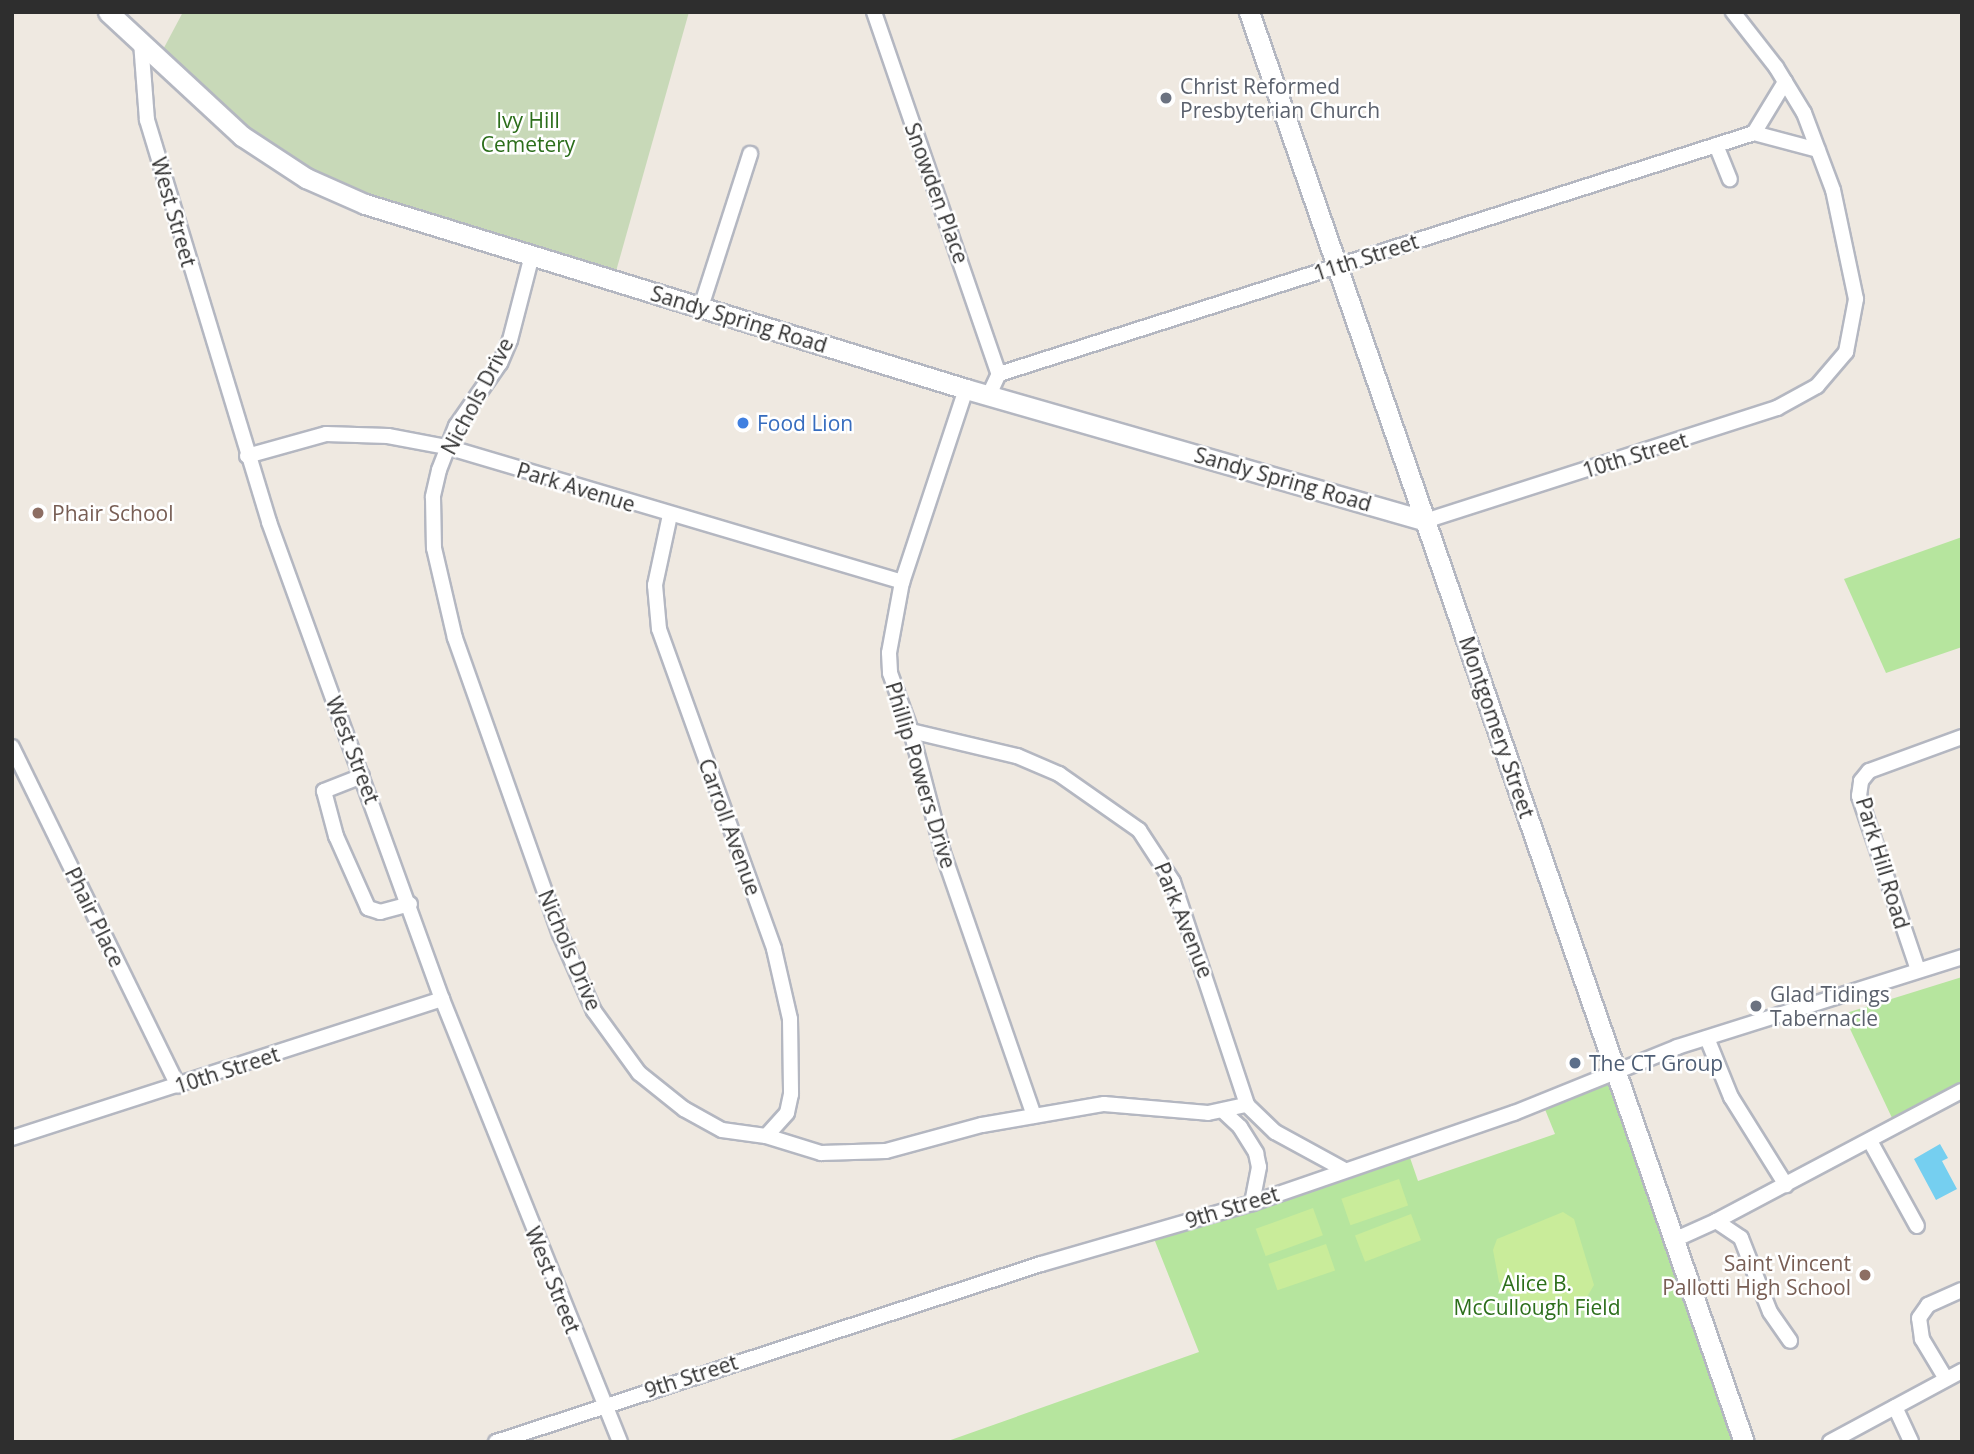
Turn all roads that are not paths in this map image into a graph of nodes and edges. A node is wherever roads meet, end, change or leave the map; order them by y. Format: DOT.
graph roads {
  1 [pos="108,12"];
  2 [pos="874,12"];
  3 [pos="1249,12"];
  4 [pos="1733,12"];
  5 [pos="141,42"];
  6 [pos="1785,82"];
  7 [pos="1754,133"];
  8 [pos="1716,145"];
  9 [pos="1818,150"];
  10 [pos="750,154"];
  11 [pos="1730,179"];
  12 [pos="531,259"];
  13 [pos="1336,268"];
  14 [pos="701,307"];
  15 [pos="999,374"];
  16 [pos="966,389"];
  17 [pos="989,395"];
  18 [pos="447,447"];
  19 [pos="247,456"];
  20 [pos="670,515"];
  21 [pos="1425,521"];
  22 [pos="902,582"];
  23 [pos="911,731"];
  24 [pos="1962,737"];
  25 [pos="12,747"];
  26 [pos="362,776"];
  27 [pos="410,904"];
  28 [pos="1962,957"];
  29 [pos="1918,970"];
  30 [pos="442,999"];
  31 [pos="1707,1038"];
  32 [pos="1617,1072"];
  33 [pos="178,1086"];
  34 [pos="1962,1091"];
  35 [pos="1247,1105"];
  36 [pos="1224,1112"];
  37 [pos="1034,1116"];
  38 [pos="766,1136"];
  39 [pos="12,1138"];
  40 [pos="1870,1141"];
  41 [pos="1343,1169"];
  42 [pos="1786,1185"];
  43 [pos="1252,1203"];
  44 [pos="1716,1221"];
  45 [pos="1917,1226"];
  46 [pos="1674,1240"];
  47 [pos="1962,1290"];
  48 [pos="1790,1340"];
  49 [pos="1962,1370"];
  50 [pos="1946,1379"];
  51 [pos="605,1404"];
  52 [pos="1895,1407"];
  53 [pos="496,1442"];
  54 [pos="620,1442"];
  55 [pos="1744,1442"];
  56 [pos="1830,1442"];
  57 [pos="1910,1442"];
  1 -- 5 [label="street, Sandy Spring Road"];
  2 -- 15 [label="street, Snowden Place"];
  3 -- 13 [label="street, Montgomery Street"];
  4 -- 6 [label="street"];
  5 -- 12 [label="street, Sandy Spring Road"];
  5 -- 19 [label="street, West Street"];
  6 -- 7 [label="street"];
  6 -- 9 [label="street"];
  7 -- 8 [label="street, 11th Street"];
  7 -- 9 [label="street"];
  8 -- 11 [label="street"];
  8 -- 13 [label="street, 11th Street"];
  9 -- 21 [label="street, 10th Street"];
  10 -- 14 [label="street"];
  12 -- 14 [label="street, Sandy Spring Road"];
  12 -- 18 [label="street, Nichols Drive"];
  13 -- 15 [label="street, 11th Street"];
  13 -- 21 [label="street, Montgomery Street"];
  14 -- 16 [label="street, Sandy Spring Road"];
  15 -- 17 [label="street"];
  16 -- 17 [label="street, Sandy Spring Road"];
  16 -- 22 [label="street, Phillip Powers Drive"];
  17 -- 21 [label="street, Sandy Spring Road"];
  18 -- 19 [label="street, Park Avenue"];
  18 -- 20 [label="street, Park Avenue"];
  18 -- 38 [label="street, Nichols Drive"];
  19 -- 26 [label="street, West Street"];
  20 -- 22 [label="street, Park Avenue"];
  20 -- 38 [label="street, Carroll Avenue"];
  21 -- 32 [label="street, Montgomery Street"];
  22 -- 23 [label="street, Phillip Powers Drive"];
  23 -- 35 [label="street, Park Avenue"];
  23 -- 37 [label="street, Phillip Powers Drive"];
  24 -- 29 [label="street, Park Hill Road"];
  25 -- 33 [label="street, Phair Place"];
  26 -- 27 [label="street, West Street"];
  26 -- 27 [label="street"];
  27 -- 30 [label="street, West Street"];
  28 -- 29 [label="street, 9th Street"];
  29 -- 31 [label="street, 9th Street"];
  30 -- 33 [label="street, 10th Street"];
  30 -- 51 [label="street, West Street"];
  31 -- 32 [label="street, 9th Street"];
  31 -- 42 [label="street"];
  32 -- 41 [label="street, 9th Street"];
  32 -- 46 [label="street, Montgomery Street"];
  33 -- 39 [label="street, 10th Street"];
  34 -- 40 [label="street"];
  35 -- 36 [label="street, Nichols Drive"];
  35 -- 41 [label="street, Park Avenue"];
  36 -- 37 [label="street, Nichols Drive"];
  36 -- 43 [label="street"];
  37 -- 38 [label="street, Nichols Drive"];
  40 -- 42 [label="street"];
  40 -- 45 [label="street"];
  41 -- 43 [label="street, 9th Street"];
  42 -- 44 [label="street"];
  43 -- 51 [label="street, 9th Street"];
  44 -- 46 [label="street"];
  44 -- 48 [label="street"];
  46 -- 55 [label="street, Montgomery Street"];
  47 -- 50 [label="street"];
  49 -- 50 [label="street"];
  50 -- 52 [label="street"];
  51 -- 53 [label="street, 9th Street"];
  51 -- 54 [label="street, West Street"];
  52 -- 56 [label="street"];
  52 -- 57 [label="street"];
}
